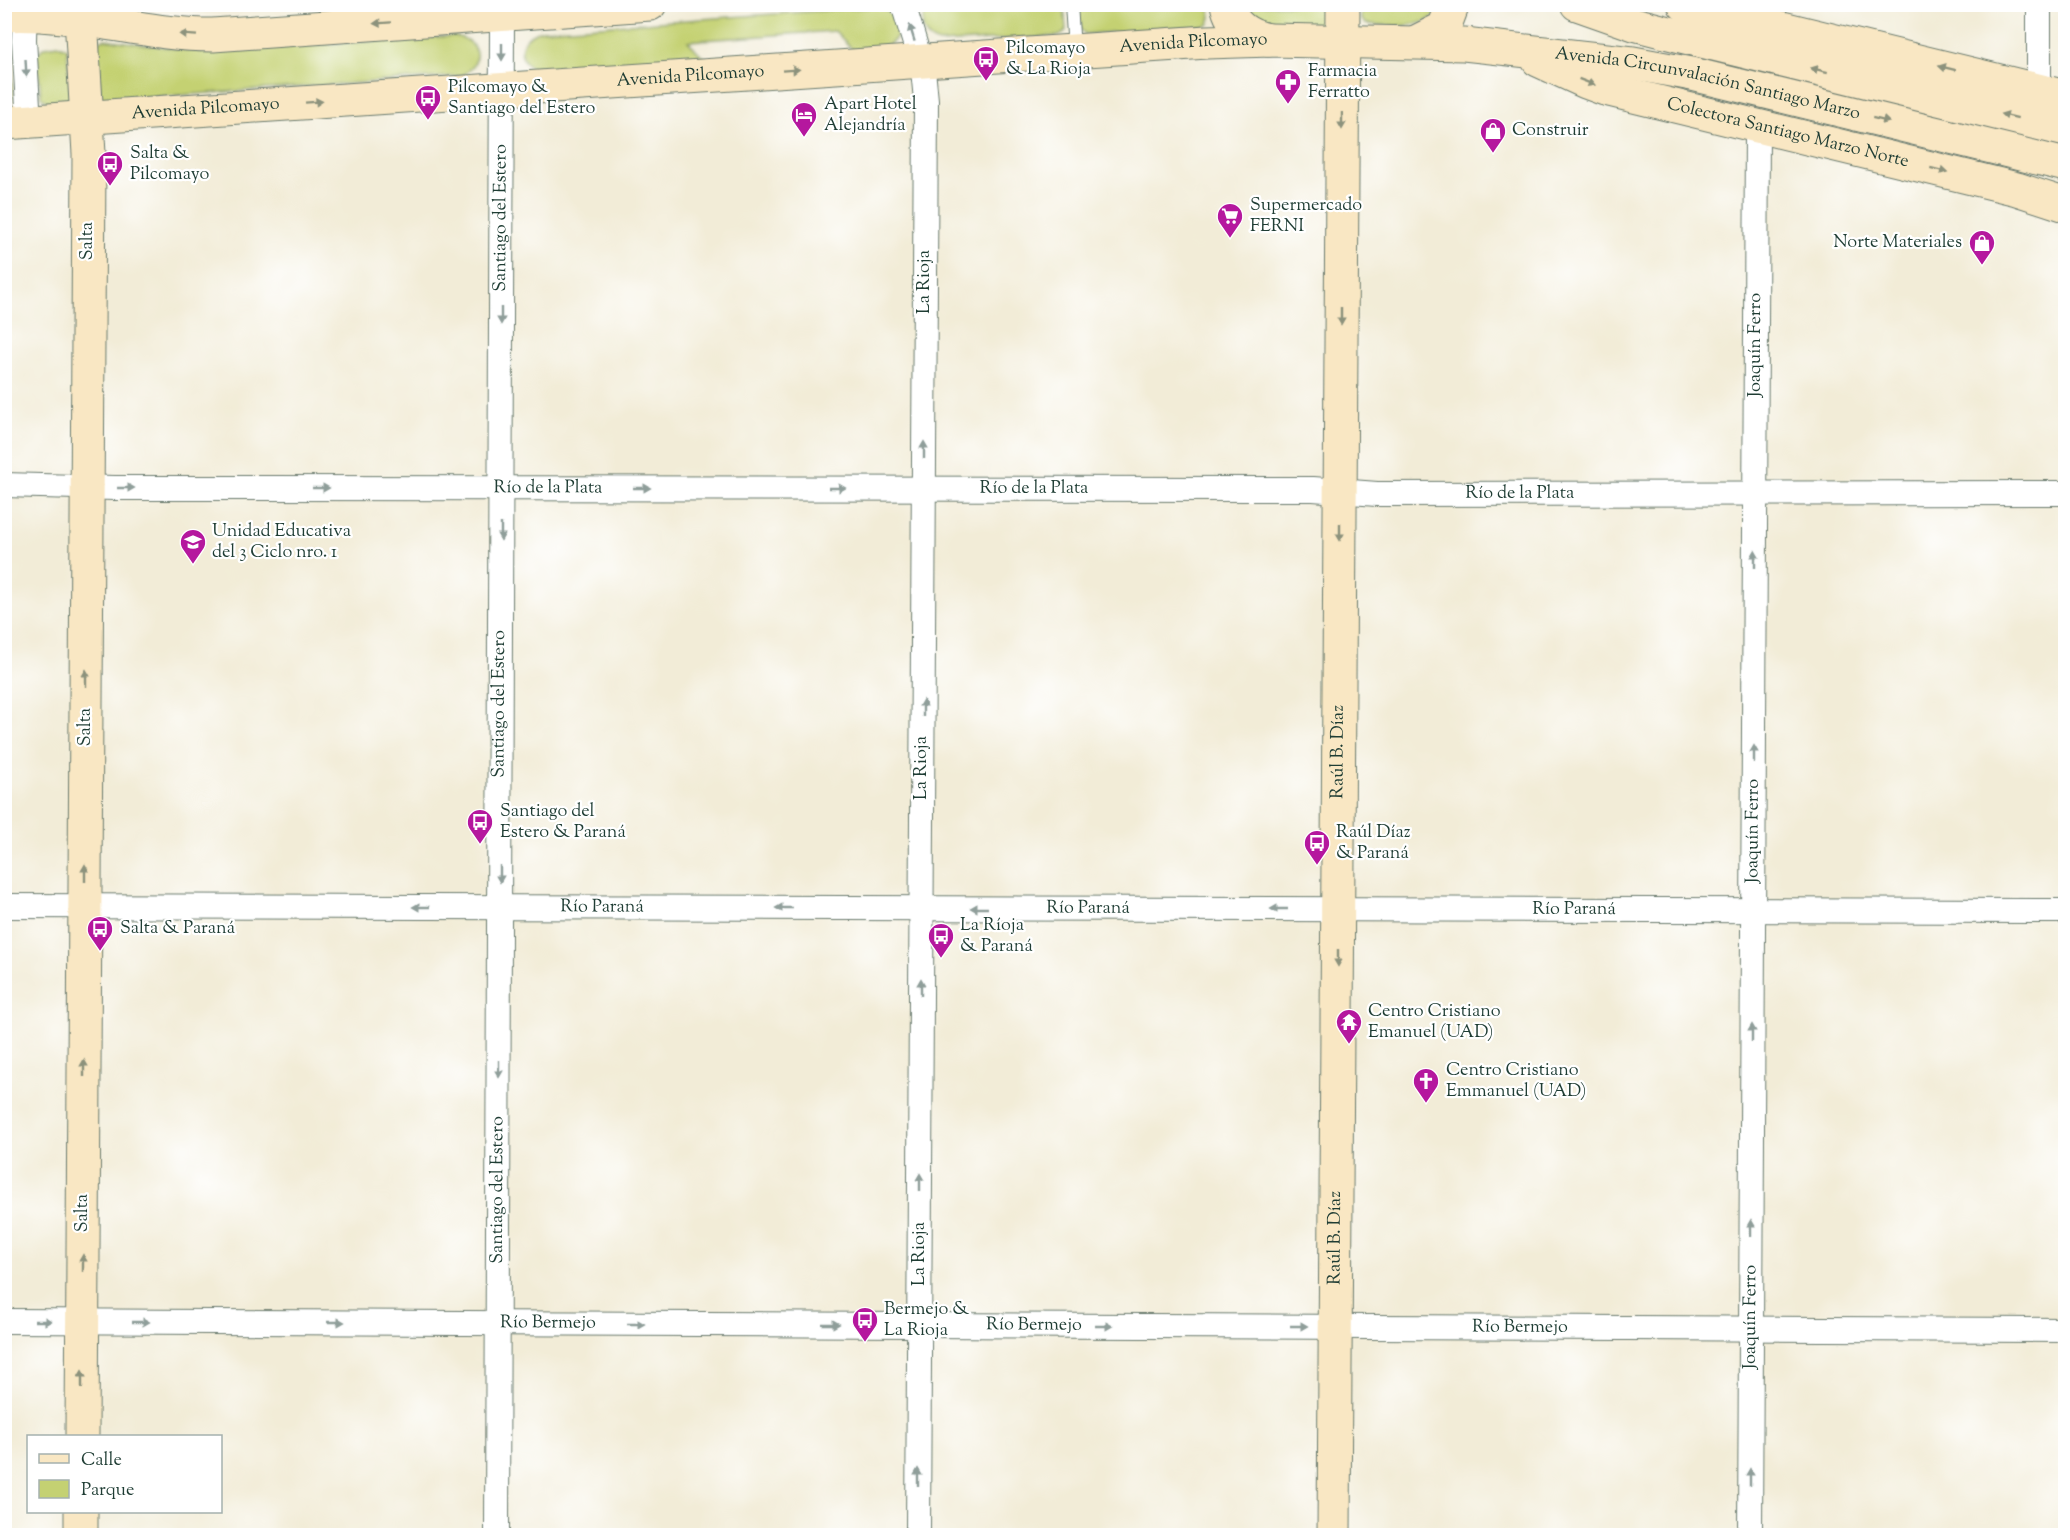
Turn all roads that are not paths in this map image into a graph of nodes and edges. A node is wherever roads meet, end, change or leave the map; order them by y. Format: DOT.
graph roads {
  1 [pos="650,4"];
  2 [pos="903,4"];
  3 [pos="1071,4"];
  4 [pos="1227,4"];
  5 [pos="1343,4"];
  6 [pos="1453,4"];
  7 [pos="1577,4"];
  8 [pos="1684,4"];
  9 [pos="2039,4"];
  10 [pos="18,11"];
  11 [pos="1760,14"];
  12 [pos="502,15"];
  13 [pos="81,18"];
  14 [pos="1271,40"];
  15 [pos="1343,41"];
  16 [pos="1416,42"];
  17 [pos="1515,49"];
  18 [pos="1074,50"];
  19 [pos="921,61"];
  20 [pos="502,89"];
  21 [pos="2052,94"];
  22 [pos="87,118"];
  23 [pos="17,123"];
  24 [pos="1757,126"];
  25 [pos="2066,130"];
  26 [pos="2066,165"];
  27 [pos="2066,205"];
  28 [pos="4,485"];
  29 [pos="87,487"];
  30 [pos="501,488"];
  31 [pos="924,488"];
  32 [pos="1340,491"];
  33 [pos="1755,493"];
  34 [pos="2066,493"];
  35 [pos="4,906"];
  36 [pos="85,906"];
  37 [pos="500,907"];
  38 [pos="922,908"];
  39 [pos="1338,909"];
  40 [pos="1753,910"];
  41 [pos="2066,911"];
  42 [pos="4,1321"];
  43 [pos="82,1321"];
  44 [pos="498,1323"];
  45 [pos="919,1325"];
  46 [pos="1336,1326"];
  47 [pos="1751,1329"];
  48 [pos="2066,1330"];
  49 [pos="82,1435"];
  50 [pos="81,1513"];
  51 [pos="81,1536"];
  52 [pos="497,1536"];
  53 [pos="918,1536"];
  54 [pos="1334,1536"];
  55 [pos="1750,1536"];
  1 -- 12 [label="street"];
  19 -- 2 [label="street, La Rioja, one-way"];
  3 -- 18 [label="lane"];
  4 -- 14 [label="street"];
  5 -- 15 [label="street, Raúl B. Díaz"];
  6 -- 16 [label="street"];
  25 -- 7 [label="street, Avenida Circunvalación Santiago Marzo, one-way"];
  8 -- 11 [label="street"];
  9 -- 21 [label="street"];
  10 -- 13 [label="street"];
  10 -- 23 [label="street, one-way"];
  21 -- 11 [label="street, one-way"];
  12 -- 13 [label="street, one-way"];
  12 -- 20 [label="street, Santiago del Estero, one-way"];
  13 -- 22 [label="street, Salta"];
  14 -- 15 [label="street, Avenida Pilcomayo"];
  14 -- 18 [label="street, Avenida Pilcomayo"];
  15 -- 16 [label="street, Avenida Circunvalación Santiago Marzo"];
  15 -- 32 [label="street, Raúl B. Díaz, one-way"];
  16 -- 17 [label="street, Avenida Circunvalación Santiago Marzo"];
  17 -- 24 [label="street, Colectora Santiago Marzo Norte, one-way"];
  17 -- 26 [label="street, Avenida Circunvalación Santiago Marzo, one-way"];
  18 -- 19 [label="street, Avenida Pilcomayo"];
  20 -- 19 [label="street, Avenida Pilcomayo, one-way"];
  31 -- 19 [label="street, La Rioja, one-way"];
  22 -- 20 [label="street, Avenida Pilcomayo, one-way"];
  20 -- 30 [label="street, Santiago del Estero, one-way"];
  22 -- 23 [label="street, Avenida Pilcomayo"];
  22 -- 29 [label="street, Salta"];
  24 -- 27 [label="street, Colectora Santiago Marzo Norte, one-way"];
  24 -- 33 [label="street, Joaquín Ferro"];
  28 -- 29 [label="street, Río de la Plata"];
  29 -- 30 [label="street, Río de la Plata, one-way"];
  36 -- 29 [label="street, Salta, one-way"];
  30 -- 31 [label="street, Río de la Plata, one-way"];
  30 -- 37 [label="street, Santiago del Estero, one-way"];
  31 -- 32 [label="street, Río de la Plata"];
  38 -- 31 [label="street, La Rioja, one-way"];
  32 -- 33 [label="street, Río de la Plata"];
  32 -- 39 [label="street, Raúl B. Díaz, one-way"];
  33 -- 34 [label="street, Río de la Plata"];
  40 -- 33 [label="street, Joaquín Ferro, one-way"];
  35 -- 36 [label="street, Río Paraná"];
  37 -- 36 [label="street, Río Paraná, one-way"];
  43 -- 36 [label="street, Salta, one-way"];
  38 -- 37 [label="street, Río Paraná, one-way"];
  37 -- 44 [label="street, Santiago del Estero, one-way"];
  39 -- 38 [label="street, Río Paraná, one-way"];
  45 -- 38 [label="street, La Rioja, one-way"];
  39 -- 40 [label="street, Río Paraná"];
  39 -- 46 [label="street, Raúl B. Díaz, one-way"];
  40 -- 41 [label="street, Río Paraná"];
  47 -- 40 [label="street, Joaquín Ferro, one-way"];
  42 -- 43 [label="street, Río Bermejo, one-way"];
  43 -- 44 [label="street, Río Bermejo, one-way"];
  49 -- 43 [label="street, Salta, one-way"];
  44 -- 45 [label="street, Río Bermejo, one-way"];
  44 -- 52 [label="street, Santiago del Estero"];
  45 -- 46 [label="street, Río Bermejo, one-way"];
  53 -- 45 [label="street, La Rioja, one-way"];
  46 -- 47 [label="street, Río Bermejo"];
  46 -- 54 [label="street, Raúl B. Díaz"];
  47 -- 48 [label="street, Río Bermejo"];
  55 -- 47 [label="street, Joaquín Ferro, one-way"];
  50 -- 51 [label="street"];
}
